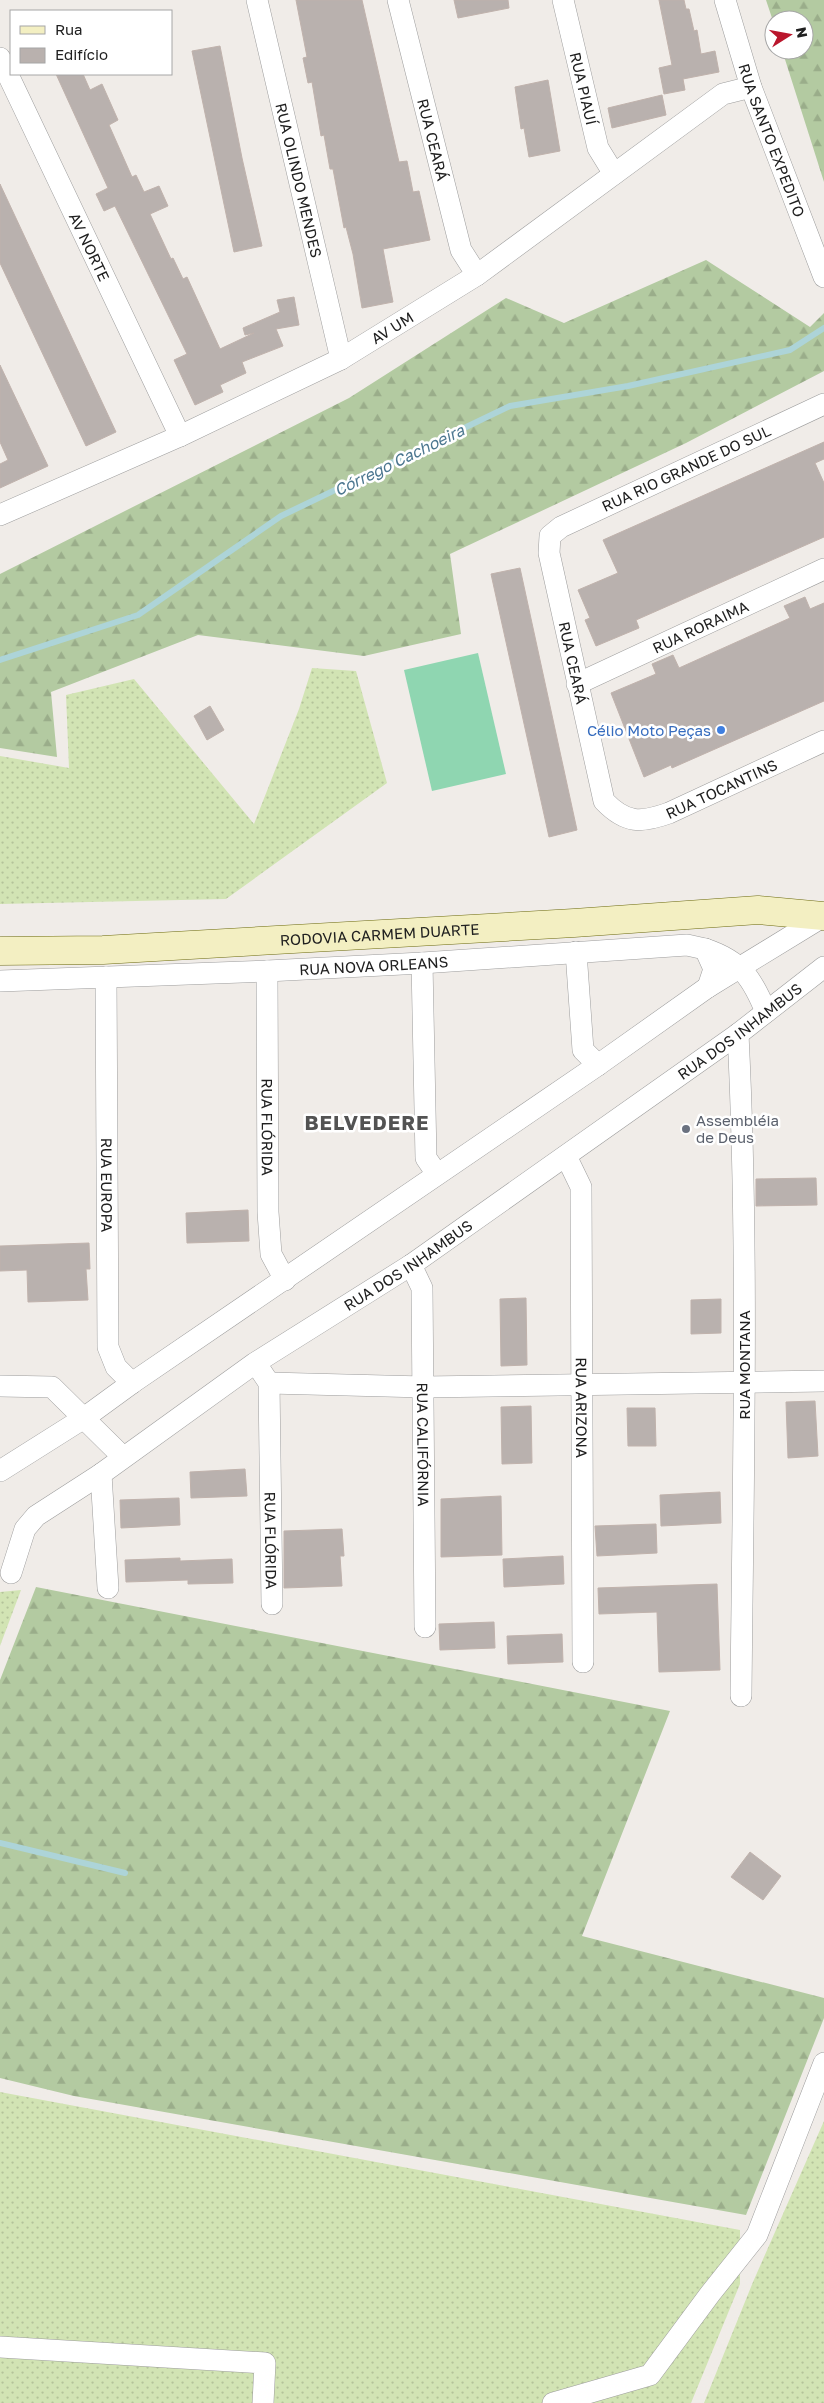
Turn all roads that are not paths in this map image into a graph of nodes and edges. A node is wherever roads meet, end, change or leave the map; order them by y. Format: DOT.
graph roads {
  1 [pos="256,0"];
  2 [pos="398,0"];
  3 [pos="563,0"];
  4 [pos="725,0"];
  5 [pos="0,58"];
  6 [pos="751,87"];
  7 [pos="614,174"];
  8 [pos="476,276"];
  9 [pos="824,277"];
  10 [pos="342,359"];
  11 [pos="824,404"];
  12 [pos="180,436"];
  13 [pos="0,515"];
  14 [pos="550,536"];
  15 [pos="824,569"];
  16 [pos="577,684"];
  17 [pos="824,741"];
  18 [pos="616,814"];
  19 [pos="824,895"];
  20 [pos="758,910"];
  21 [pos="824,916"];
  22 [pos="705,949"];
  23 [pos="0,951"];
  24 [pos="576,952"];
  25 [pos="422,963"];
  26 [pos="741,967"];
  27 [pos="824,967"];
  28 [pos="267,972"];
  29 [pos="106,977"];
  30 [pos="0,981"];
  31 [pos="708,987"];
  32 [pos="766,1012"];
  33 [pos="738,1034"];
  34 [pos="598,1065"];
  35 [pos="566,1156"];
  36 [pos="437,1174"];
  37 [pos="412,1264"];
  38 [pos="285,1280"];
  39 [pos="255,1363"];
  40 [pos="824,1381"];
  41 [pos="744,1382"];
  42 [pos="132,1383"];
  43 [pos="269,1383"];
  44 [pos="583,1384"];
  45 [pos="0,1386"];
  46 [pos="424,1387"];
  47 [pos="84,1418"];
  48 [pos="123,1457"];
  49 [pos="0,1471"];
  50 [pos="100,1474"];
  51 [pos="11,1573"];
  52 [pos="108,1588"];
  53 [pos="272,1604"];
  54 [pos="425,1627"];
  55 [pos="584,1662"];
  56 [pos="741,1696"];
  57 [pos="824,2063"];
  58 [pos="0,2347"];
  59 [pos="264,2403"];
  60 [pos="553,2403"];
  1 -- 10 [label="street, RUA OLINDO MENDES"];
  2 -- 8 [label="street, RUA CEARÁ"];
  3 -- 7 [label="street, RUA PIAUÍ"];
  4 -- 6 [label="street, RUA SANTO EXPEDITO"];
  5 -- 12 [label="street, AV NORTE"];
  6 -- 7 [label="street, AV UM"];
  6 -- 9 [label="street, RUA SANTO EXPEDITO"];
  7 -- 8 [label="street, AV UM"];
  8 -- 10 [label="street, AV UM"];
  10 -- 12 [label="street, AV UM"];
  11 -- 14 [label="street, RUA RIO GRANDE DO SUL"];
  12 -- 13 [label="street, AV UM"];
  14 -- 16 [label="street, RUA CEARÁ"];
  15 -- 16 [label="street, RUA RORAIMA"];
  16 -- 18 [label="street, RUA CEARÁ"];
  17 -- 18 [label="street, RUA TOCANTINS"];
  19 -- 20 [label="street, RODOVIA CARMEM DUARTE"];
  20 -- 21 [label="street, RODOVIA CARMEM DUARTE"];
  20 -- 23 [label="street, RODOVIA CARMEM DUARTE"];
  21 -- 26 [label="street"];
  22 -- 24 [label="street, RUA NOVA ORLEANS"];
  22 -- 26 [label="street, RUA NOVA ORLEANS"];
  22 -- 31 [label="street"];
  24 -- 25 [label="street, RUA NOVA ORLEANS"];
  24 -- 34 [label="street"];
  25 -- 28 [label="street, RUA NOVA ORLEANS"];
  25 -- 36 [label="street"];
  26 -- 31 [label="street"];
  26 -- 32 [label="street"];
  27 -- 32 [label="street, RUA DOS INHAMBUS"];
  28 -- 29 [label="street, RUA NOVA ORLEANS"];
  28 -- 38 [label="street, RUA FLÓRIDA"];
  29 -- 30 [label="street, RUA NOVA ORLEANS"];
  29 -- 42 [label="street, RUA EUROPA"];
  31 -- 34 [label="street"];
  32 -- 33 [label="street, RUA DOS INHAMBUS"];
  33 -- 35 [label="street, RUA DOS INHAMBUS"];
  33 -- 41 [label="street, RUA MONTANA"];
  34 -- 36 [label="street"];
  35 -- 37 [label="street, RUA DOS INHAMBUS"];
  35 -- 44 [label="street, RUA ARIZONA"];
  36 -- 38 [label="street"];
  37 -- 39 [label="street, RUA DOS INHAMBUS"];
  37 -- 46 [label="street, RUA CALIFÓRNIA"];
  38 -- 42 [label="street"];
  39 -- 43 [label="street"];
  39 -- 48 [label="street, RUA DOS INHAMBUS"];
  40 -- 41 [label="street"];
  41 -- 44 [label="street"];
  41 -- 56 [label="street, RUA MONTANA"];
  42 -- 47 [label="street"];
  43 -- 46 [label="street"];
  43 -- 53 [label="street, RUA FLÓRIDA"];
  44 -- 46 [label="street"];
  44 -- 55 [label="street, RUA ARIZONA"];
  45 -- 47 [label="street"];
  46 -- 54 [label="street, RUA CALIFÓRNIA"];
  47 -- 48 [label="street"];
  47 -- 49 [label="street"];
  48 -- 50 [label="street, RUA DOS INHAMBUS"];
  50 -- 51 [label="street, RUA DOS INHAMBUS"];
  50 -- 52 [label="street"];
  57 -- 60 [label="street"];
  58 -- 59 [label="street"];
}
